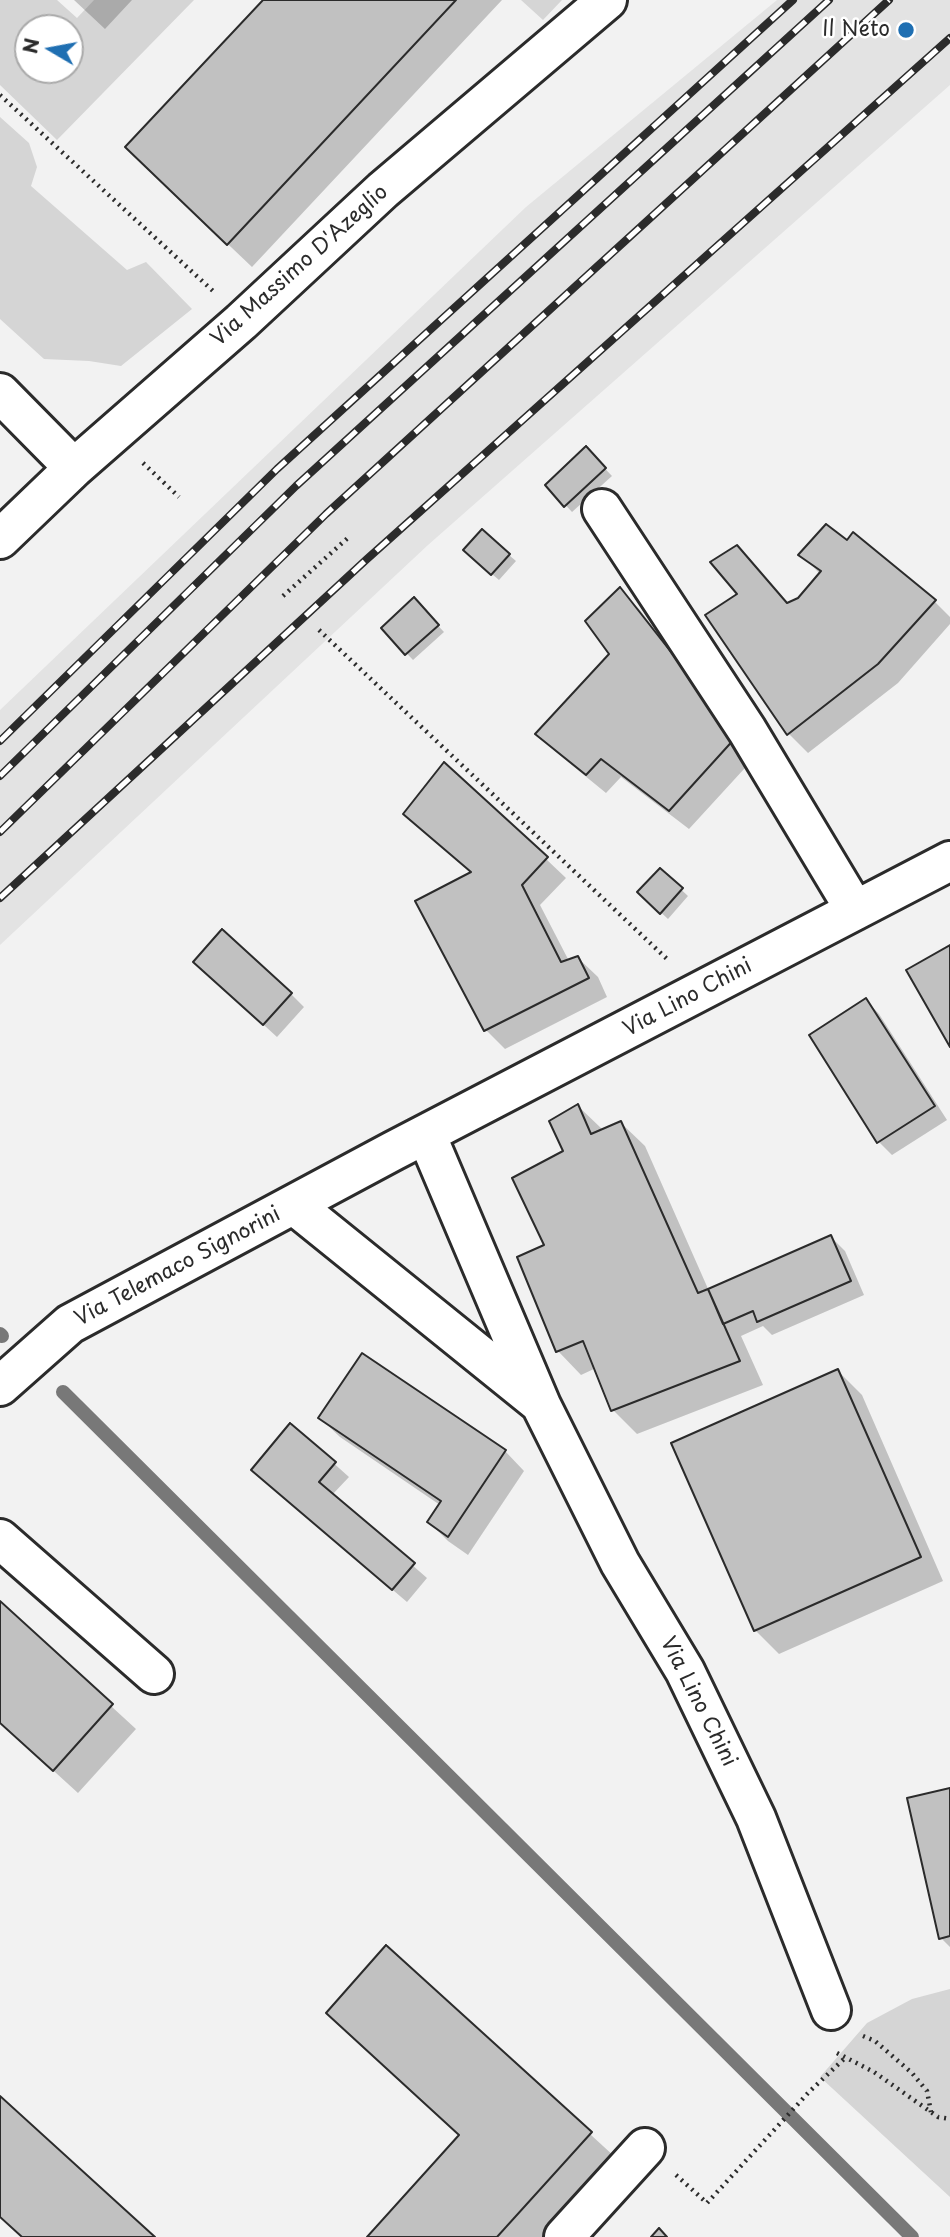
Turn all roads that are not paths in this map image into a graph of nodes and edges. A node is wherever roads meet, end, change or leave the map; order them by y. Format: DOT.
graph roads {
  1 [pos="607,0"];
  2 [pos="0,393"];
  3 [pos="74,468"];
  4 [pos="602,509"];
  5 [pos="0,539"];
  6 [pos="950,860"];
  7 [pos="855,910"];
  8 [pos="426,1134"];
  9 [pos="295,1205"];
  10 [pos="0,1386"];
  11 [pos="541,1405"];
  12 [pos="0,1539"];
  13 [pos="155,1674"];
  14 [pos="831,2010"];
  15 [pos="645,2148"];
  16 [pos="564,2237"];
  1 -- 3 [label="street, Via Massimo D'Azeglio"];
  2 -- 3 [label="street"];
  3 -- 5 [label="street, Via Massimo D'Azeglio"];
  4 -- 7 [label="street"];
  6 -- 7 [label="street, Via Lino Chini"];
  7 -- 8 [label="street, Via Lino Chini"];
  8 -- 9 [label="street, Via Lino Chini"];
  8 -- 11 [label="street, Via Lino Chini"];
  9 -- 10 [label="street, Via Telemaco Signorini"];
  9 -- 11 [label="street, Via Lino Chini"];
  11 -- 14 [label="street, Via Lino Chini"];
  12 -- 13 [label="street"];
  15 -- 16 [label="street"];
}
